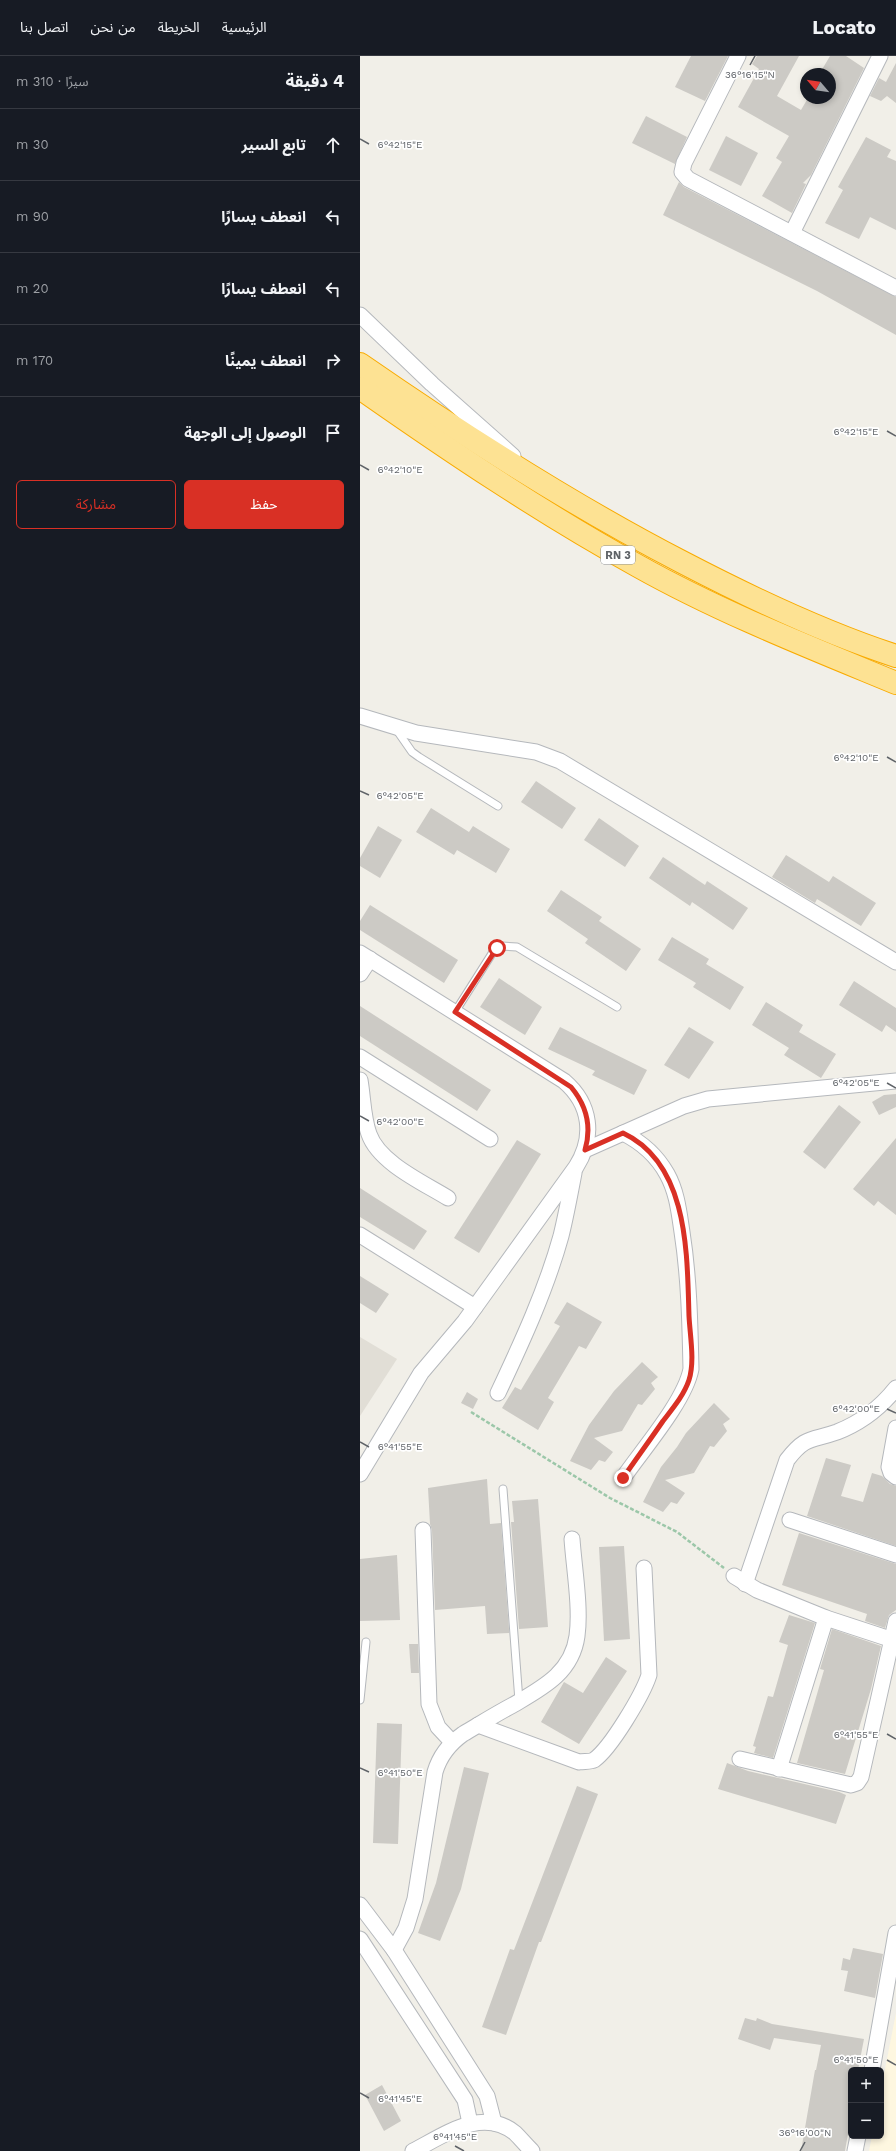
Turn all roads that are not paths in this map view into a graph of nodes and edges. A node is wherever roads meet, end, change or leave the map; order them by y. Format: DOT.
graph roads {
  1 [pos="738,56"];
  2 [pos="880,56"];
  3 [pos="792,233"];
  4 [pos="896,288"];
  5 [pos="360,315"];
  6 [pos="360,364"];
  7 [pos="360,388"];
  8 [pos="550,488"];
  9 [pos="896,656"];
  10 [pos="896,683"];
  11 [pos="360,716"];
  12 [pos="396,728"];
  13 [pos="498,806"];
  14 [pos="365,956"];
  15 [pos="896,962"];
  16 [pos="360,974"];
  17 [pos="617,1007"];
  18 [pos="455,1012"];
  19 [pos="360,1057"];
  20 [pos="360,1080"];
  21 [pos="896,1081"];
  22 [pos="623,1133"];
  23 [pos="490,1139"];
  24 [pos="585,1150"];
  25 [pos="576,1167"];
  26 [pos="448,1198"];
  27 [pos="360,1235"];
  28 [pos="475,1307"];
  29 [pos="894,1392"];
  30 [pos="498,1393"];
  31 [pos="896,1428"];
  32 [pos="360,1474"];
  33 [pos="896,1477"];
  34 [pos="623,1478"];
  35 [pos="503,1489"];
  36 [pos="790,1520"];
  37 [pos="423,1530"];
  38 [pos="572,1539"];
  39 [pos="896,1555"];
  40 [pos="644,1568"];
  41 [pos="826,1618"];
  42 [pos="896,1621"];
  43 [pos="893,1640"];
  44 [pos="366,1642"];
  45 [pos="360,1700"];
  46 [pos="519,1701"];
  47 [pos="478,1725"];
  48 [pos="452,1742"];
  49 [pos="740,1759"];
  50 [pos="779,1769"];
  51 [pos="360,1905"];
  52 [pos="896,1933"];
  53 [pos="360,1939"];
  54 [pos="394,1950"];
  55 [pos="873,2067"];
  56 [pos="470,2123"];
  57 [pos="494,2123"];
  58 [pos="857,2139"];
  59 [pos="526,2148"];
  60 [pos="413,2151"];
  61 [pos="855,2151"];
  1 -- 3 [label="street"];
  2 -- 3 [label="street"];
  3 -- 4 [label="street"];
  5 -- 8 [label="street"];
  6 -- 8 [label="highway, RN 3"];
  7 -- 10 [label="highway, RN 3"];
  8 -- 9 [label="highway, RN 3"];
  11 -- 12 [label="street"];
  12 -- 13 [label="lane"];
  12 -- 15 [label="street"];
  14 -- 16 [label="street"];
  14 -- 18 [label="street"];
  17 -- 18 [label="lane"];
  18 -- 24 [label="street"];
  19 -- 23 [label="street"];
  20 -- 26 [label="street"];
  21 -- 22 [label="street"];
  22 -- 24 [label="street"];
  22 -- 34 [label="street"];
  24 -- 25 [label="street"];
  25 -- 28 [label="street"];
  25 -- 30 [label="street"];
  27 -- 28 [label="street"];
  28 -- 32 [label="street"];
  29 -- 41 [label="street"];
  31 -- 33 [label="street"];
  35 -- 46 [label="lane"];
  36 -- 39 [label="street"];
  37 -- 48 [label="street"];
  38 -- 46 [label="street"];
  40 -- 47 [label="street"];
  41 -- 43 [label="street"];
  41 -- 50 [label="street"];
  42 -- 43 [label="street"];
  43 -- 50 [label="street"];
  44 -- 45 [label="lane"];
  46 -- 47 [label="street"];
  47 -- 48 [label="street"];
  48 -- 54 [label="street"];
  49 -- 50 [label="street"];
  51 -- 54 [label="street"];
  52 -- 55 [label="street"];
  53 -- 56 [label="street"];
  54 -- 57 [label="street"];
  56 -- 57 [label="street"];
  56 -- 60 [label="street"];
  57 -- 59 [label="street"];
  58 -- 61 [label="street"];
}
